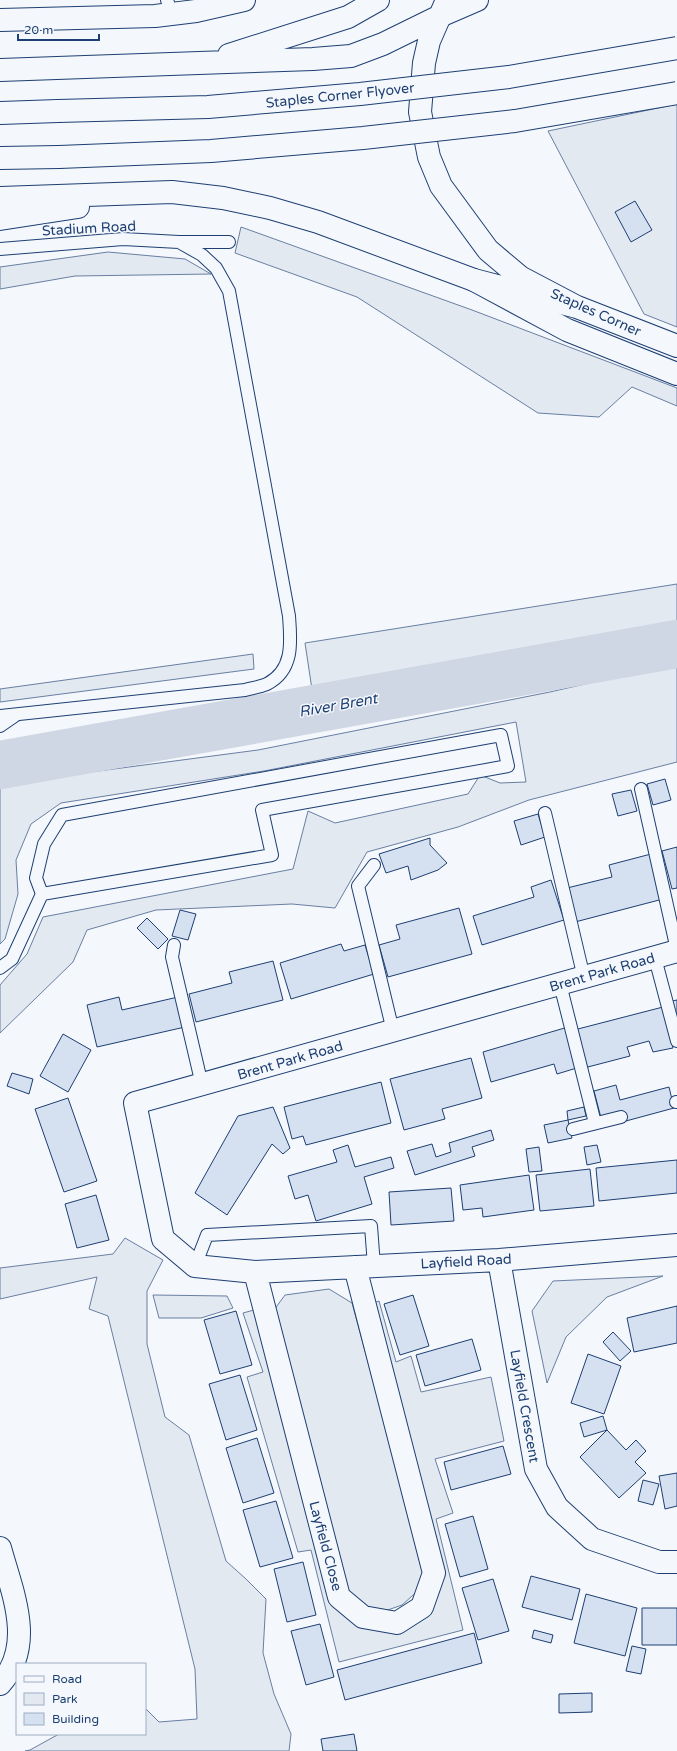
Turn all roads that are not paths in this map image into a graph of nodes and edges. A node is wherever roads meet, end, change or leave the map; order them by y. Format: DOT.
graph roads {
  1 [pos="244,0"];
  2 [pos="378,0"];
  3 [pos="477,0"];
  4 [pos="170,7"];
  5 [pos="444,8"];
  6 [pos="0,20"];
  7 [pos="677,48"];
  8 [pos="203,63"];
  9 [pos="0,70"];
  10 [pos="677,93"];
  11 [pos="0,113"];
  12 [pos="0,158"];
  13 [pos="172,192"];
  14 [pos="0,198"];
  15 [pos="0,219"];
  16 [pos="179,242"];
  17 [pos="229,242"];
  18 [pos="0,249"];
  19 [pos="474,280"];
  20 [pos="577,307"];
  21 [pos="677,346"];
  22 [pos="677,374"];
  23 [pos="17,715"];
  24 [pos="0,716"];
  25 [pos="0,726"];
  26 [pos="641,789"];
  27 [pos="544,813"];
  28 [pos="374,865"];
  29 [pos="42,894"];
  30 [pos="174,945"];
  31 [pos="677,950"];
  32 [pos="655,958"];
  33 [pos="0,968"];
  34 [pos="584,978"];
  35 [pos="560,984"];
  36 [pos="393,1031"];
  37 [pos="677,1041"];
  38 [pos="202,1085"];
  39 [pos="621,1117"];
  40 [pos="595,1124"];
  41 [pos="573,1129"];
  42 [pos="677,1245"];
  43 [pos="499,1260"];
  44 [pos="195,1266"];
  45 [pos="364,1266"];
  46 [pos="255,1272"];
  47 [pos="0,1548"];
  48 [pos="677,1562"];
  49 [pos="0,1684"];
  1 -- 4 [label="main road"];
  2 -- 8 [label="main road"];
  3 -- 5 [label="main road"];
  4 -- 6 [label="main road"];
  5 -- 8 [label="main road"];
  5 -- 20 [label="main road, Staples Corner"];
  7 -- 11 [label="main road, Staples Corner Flyover, bridge"];
  8 -- 9 [label="main road"];
  10 -- 12 [label="main road, bridge"];
  13 -- 14 [label="main road"];
  13 -- 15 [label="main road"];
  13 -- 19 [label="main road"];
  16 -- 17 [label="lane, Stadium Road"];
  16 -- 18 [label="lane, Stadium Road"];
  16 -- 23 [label="lane, Stadium Road"];
  19 -- 20 [label="main road"];
  19 -- 22 [label="main road"];
  20 -- 21 [label="main road, Staples Corner"];
  23 -- 24 [label="lane, Stadium Road"];
  23 -- 25 [label="lane"];
  26 -- 31 [label="lane"];
  27 -- 34 [label="lane"];
  28 -- 36 [label="lane"];
  29 -- 29 [label="lane"];
  29 -- 33 [label="lane"];
  30 -- 38 [label="lane"];
  31 -- 32 [label="main road, Brent Park Road"];
  32 -- 34 [label="main road, Brent Park Road"];
  32 -- 37 [label="lane"];
  34 -- 35 [label="main road, Brent Park Road"];
  35 -- 36 [label="main road, Brent Park Road"];
  35 -- 40 [label="lane"];
  36 -- 38 [label="main road, Brent Park Road"];
  38 -- 44 [label="main road, Brent Park Road"];
  39 -- 40 [label="lane"];
  40 -- 41 [label="lane"];
  42 -- 43 [label="main road, Layfield Road"];
  43 -- 45 [label="main road, Layfield Road"];
  43 -- 48 [label="main road, Layfield Crescent"];
  44 -- 45 [label="lane"];
  44 -- 46 [label="main road"];
  45 -- 46 [label="main road, Layfield Road"];
  45 -- 46 [label="main road, Layfield Close"];
  47 -- 49 [label="main road"];
}
